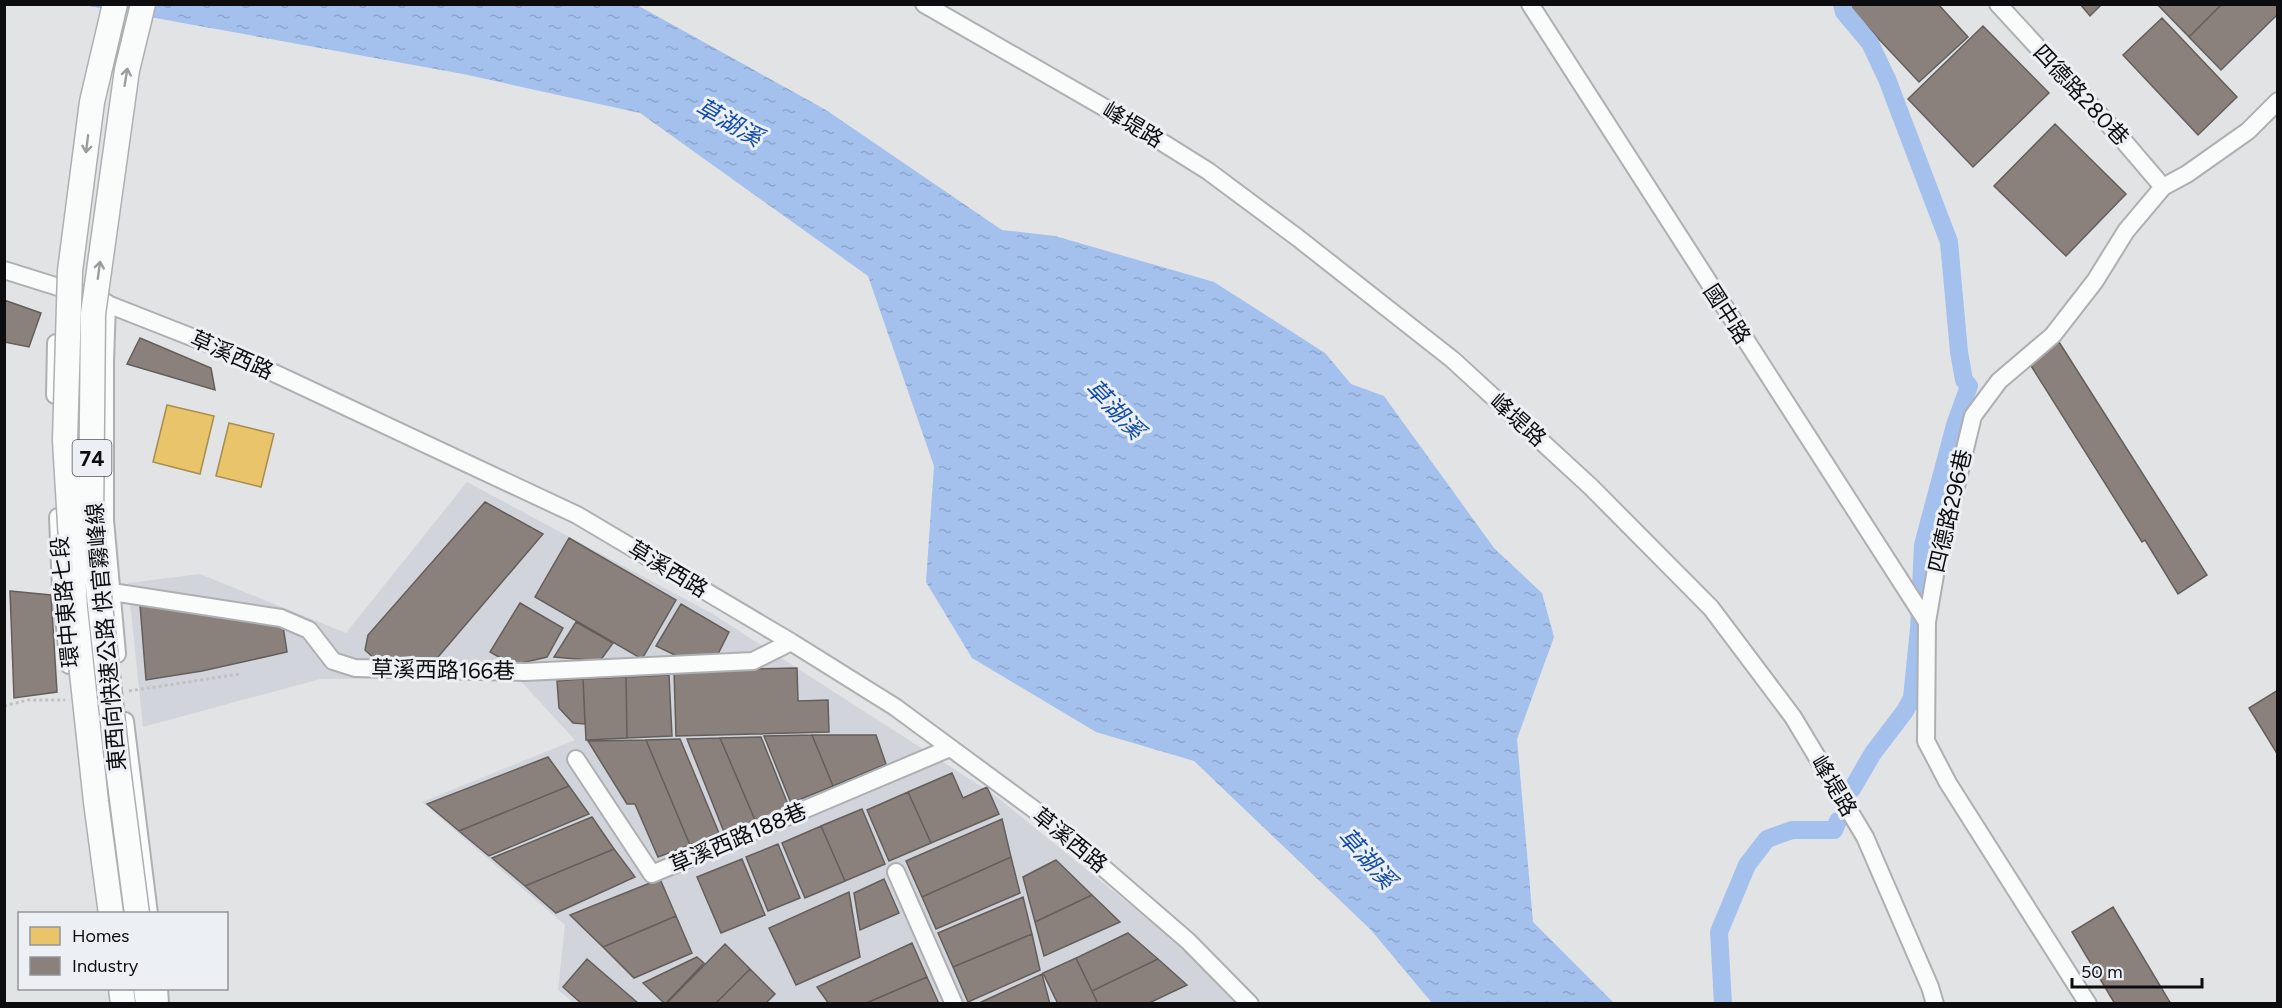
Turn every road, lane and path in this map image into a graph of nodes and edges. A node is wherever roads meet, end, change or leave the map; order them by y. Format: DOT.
graph roads {
  1 [pos="115,4"];
  2 [pos="143,4"];
  3 [pos="924,4"];
  4 [pos="1530,4"];
  5 [pos="1998,4"];
  6 [pos="2277,101"];
  7 [pos="2163,187"];
  8 [pos="4,270"];
  9 [pos="58,288"];
  10 [pos="107,303"];
  11 [pos="112,592"];
  12 [pos="1927,622"];
  13 [pos="791,642"];
  14 [pos="240,674"];
  15 [pos="121,693"];
  16 [pos="73,699"];
  17 [pos="4,706"];
  18 [pos="950,748"];
  19 [pos="576,759"];
  20 [pos="896,872"];
  21 [pos="101,912"];
  22 [pos="111,912"];
  23 [pos="137,912"];
  24 [pos="149,912"];
  25 [pos="954,1004"];
  26 [pos="1250,1004"];
  27 [pos="1935,1004"];
  28 [pos="2088,1004"];
  1 -- 22 [label="highway, 東西向快速公路 快官霧峰線 / 74, one-way, bridge"];
  23 -- 2 [label="highway, 東西向快速公路 快官霧峰線 / 74, one-way, bridge"];
  3 -- 27 [label="street, 峰堤路"];
  4 -- 12 [label="street, 國中路"];
  5 -- 7 [label="street, 四德路280巷"];
  6 -- 7 [label="street, 四德路296巷"];
  7 -- 12 [label="street, 四德路296巷"];
  8 -- 9 [label="street, 草溪西路"];
  9 -- 10 [label="street, 草溪西路"];
  9 -- 16 [label="street, 環中東路七段"];
  10 -- 11 [label="street, 環中東路七段"];
  10 -- 13 [label="street, 草溪西路"];
  11 -- 13 [label="street, 草溪西路166巷"];
  11 -- 15 [label="street, 環中東路七段"];
  12 -- 28 [label="street, 四德路296巷"];
  13 -- 18 [label="street, 草溪西路"];
  14 -- 15 [label="path"];
  15 -- 16 [label="street"];
  15 -- 24 [label="street, 環中東路七段"];
  16 -- 17 [label="path"];
  16 -- 21 [label="street, 環中東路七段"];
  18 -- 19 [label="street, 草溪西路188巷"];
  18 -- 26 [label="street, 草溪西路"];
  20 -- 25 [label="street"];
}
